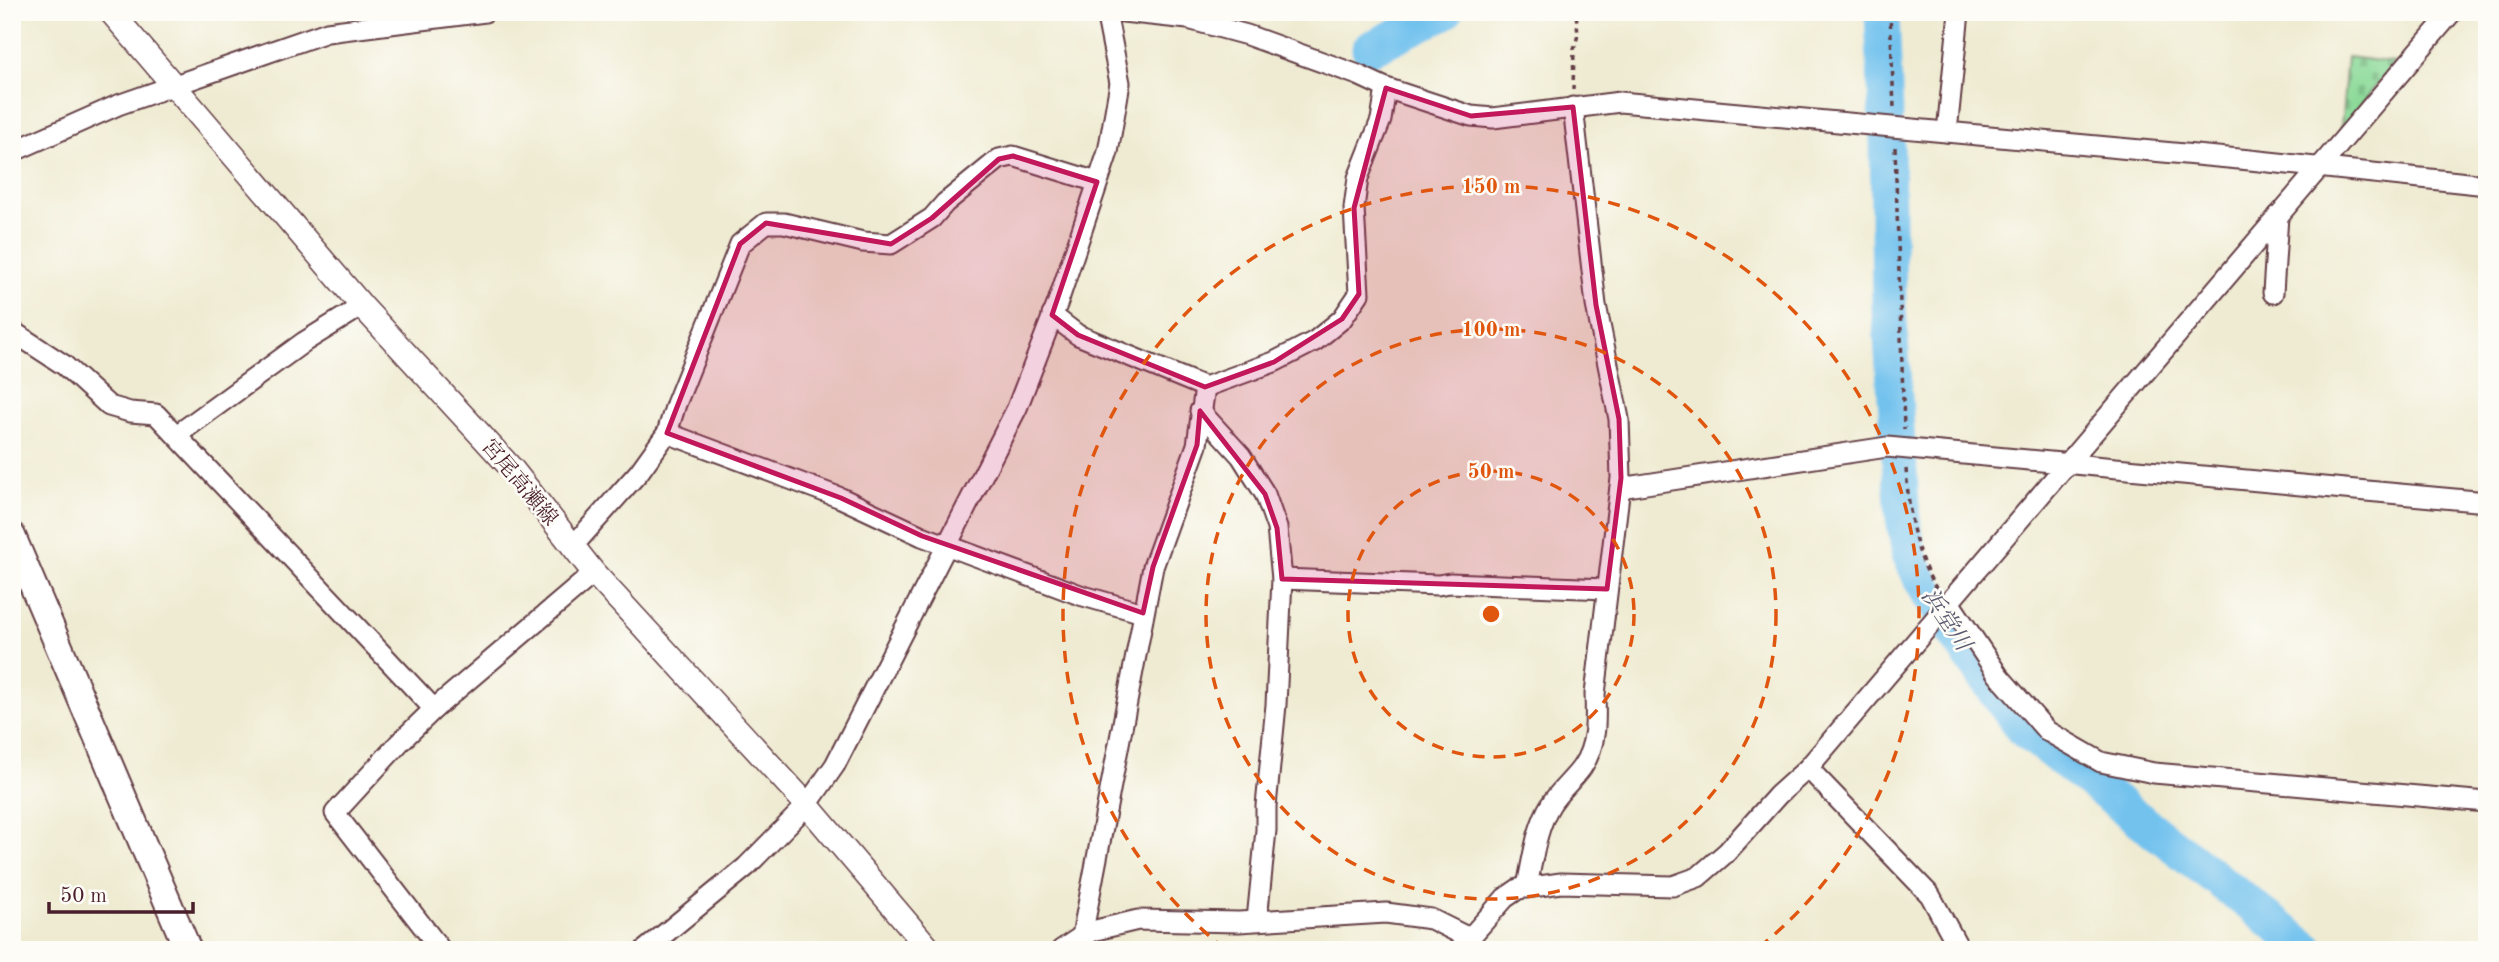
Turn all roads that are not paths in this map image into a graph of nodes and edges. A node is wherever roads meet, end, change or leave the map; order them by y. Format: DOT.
graph roads {
  1 [pos="111,12"];
  2 [pos="485,12"];
  3 [pos="1105,12"];
  4 [pos="1123,12"];
  5 [pos="1959,12"];
  6 [pos="2452,12"];
  7 [pos="396,17"];
  8 [pos="1196,17"];
  9 [pos="173,87"];
  10 [pos="1386,88"];
  11 [pos="1573,107"];
  12 [pos="1947,132"];
  13 [pos="12,152"];
  14 [pos="2320,169"];
  15 [pos="1097,182"];
  16 [pos="2487,185"];
  17 [pos="2278,216"];
  18 [pos="2273,292"];
  19 [pos="362,306"];
  20 [pos="1052,315"];
  21 [pos="12,331"];
  22 [pos="1205,387"];
  23 [pos="1200,411"];
  24 [pos="667,433"];
  25 [pos="178,435"];
  26 [pos="2065,464"];
  27 [pos="1620,488"];
  28 [pos="2487,502"];
  29 [pos="12,536"];
  30 [pos="949,545"];
  31 [pos="573,546"];
  32 [pos="594,573"];
  33 [pos="1282,579"];
  34 [pos="1607,589"];
  35 [pos="1944,608"];
  36 [pos="1143,613"];
  37 [pos="434,709"];
  38 [pos="1808,768"];
  39 [pos="2487,802"];
  40 [pos="807,805"];
  41 [pos="1527,887"];
  42 [pos="1258,920"];
  43 [pos="1082,936"];
  44 [pos="1464,944"];
  45 [pos="188,950"];
  46 [pos="441,950"];
  47 [pos="645,950"];
  48 [pos="930,950"];
  49 [pos="1061,950"];
  50 [pos="1960,950"];
  1 -- 9 [label="main road, 宮尾高瀬線"];
  2 -- 7 [label="street"];
  3 -- 15 [label="street"];
  4 -- 8 [label="street"];
  5 -- 12 [label="street"];
  6 -- 14 [label="street"];
  7 -- 9 [label="street"];
  8 -- 10 [label="street"];
  9 -- 13 [label="street"];
  9 -- 19 [label="main road, 宮尾高瀬線"];
  10 -- 11 [label="street"];
  10 -- 22 [label="street"];
  11 -- 12 [label="street"];
  11 -- 27 [label="street"];
  12 -- 14 [label="street"];
  14 -- 16 [label="street"];
  14 -- 17 [label="street"];
  15 -- 20 [label="street"];
  15 -- 24 [label="street"];
  17 -- 18 [label="street"];
  17 -- 26 [label="street"];
  19 -- 25 [label="street"];
  19 -- 31 [label="main road, 宮尾高瀬線"];
  20 -- 22 [label="street"];
  20 -- 30 [label="street"];
  21 -- 25 [label="street"];
  22 -- 23 [label="street"];
  23 -- 33 [label="street"];
  23 -- 36 [label="street"];
  24 -- 30 [label="street"];
  24 -- 31 [label="street"];
  25 -- 37 [label="street"];
  26 -- 27 [label="street"];
  26 -- 28 [label="street"];
  26 -- 35 [label="street"];
  27 -- 34 [label="street"];
  29 -- 45 [label="highway"];
  30 -- 36 [label="street"];
  30 -- 40 [label="street"];
  31 -- 32 [label="main road, 宮尾高瀬線"];
  32 -- 37 [label="street"];
  32 -- 40 [label="main road, 宮尾高瀬線"];
  33 -- 34 [label="street"];
  33 -- 42 [label="street"];
  34 -- 41 [label="street"];
  35 -- 38 [label="street"];
  35 -- 39 [label="street"];
  36 -- 43 [label="street"];
  37 -- 46 [label="street"];
  38 -- 41 [label="street"];
  38 -- 50 [label="street"];
  40 -- 47 [label="street"];
  40 -- 48 [label="main road, 宮尾高瀬線"];
  41 -- 44 [label="street"];
  42 -- 43 [label="street"];
  42 -- 44 [label="street"];
  43 -- 49 [label="street"];
}
